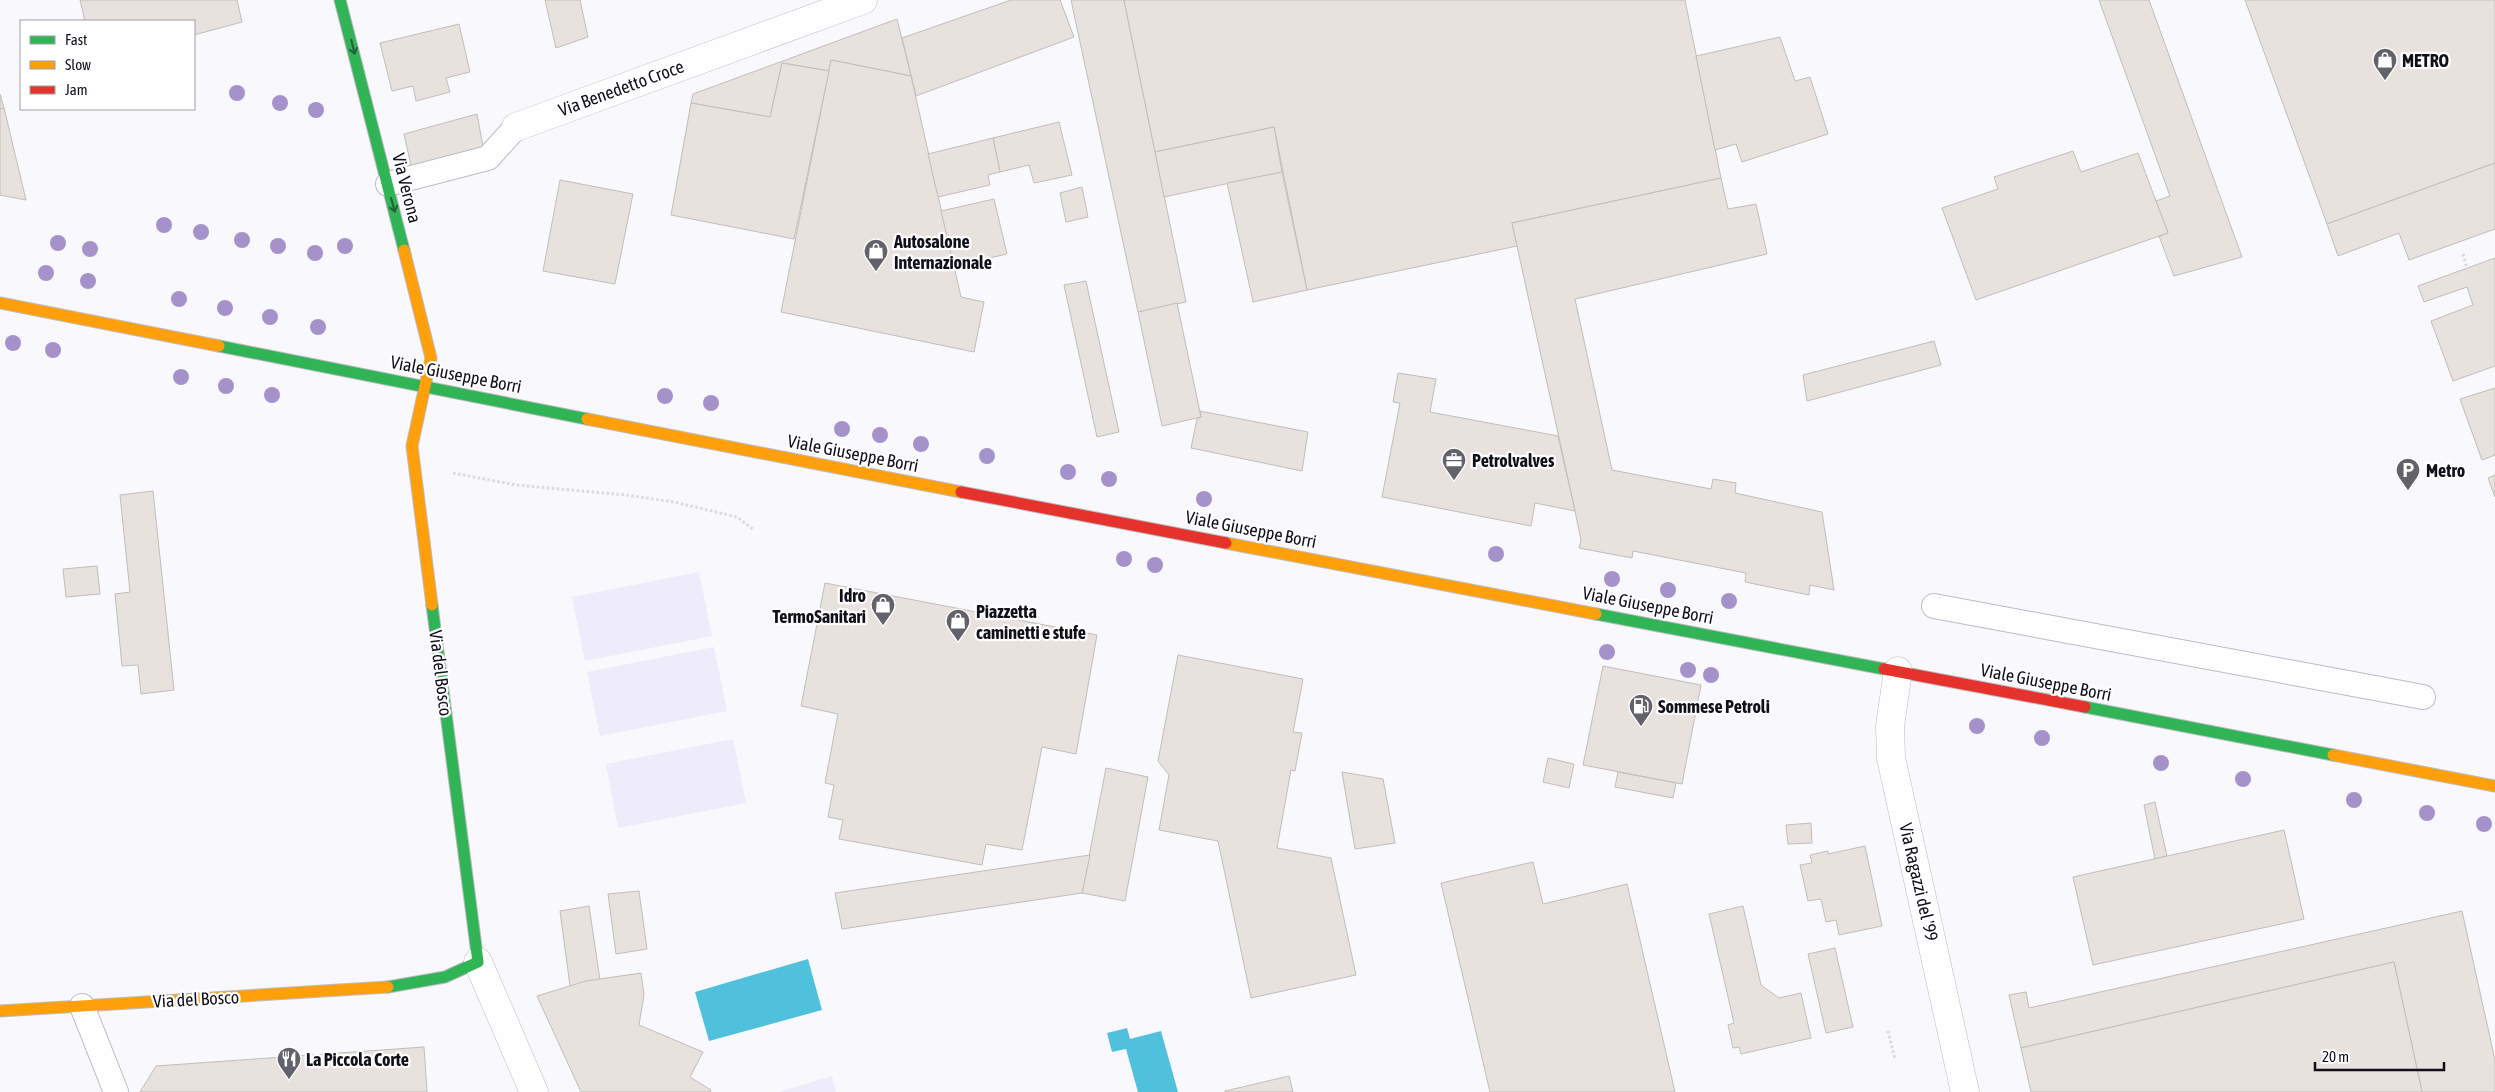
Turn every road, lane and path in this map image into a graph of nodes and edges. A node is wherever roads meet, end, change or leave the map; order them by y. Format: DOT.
graph roads {
  1 [pos="340,0"];
  2 [pos="863,0"];
  3 [pos="516,126"];
  4 [pos="388,184"];
  5 [pos="2463,254"];
  6 [pos="2467,268"];
  7 [pos="0,304"];
  8 [pos="428,386"];
  9 [pos="450,472"];
  10 [pos="754,530"];
  11 [pos="1934,606"];
  12 [pos="1898,671"];
  13 [pos="2423,697"];
  14 [pos="2495,786"];
  15 [pos="478,962"];
  16 [pos="82,1006"];
  17 [pos="0,1011"];
  18 [pos="1888,1030"];
  19 [pos="1895,1059"];
  20 [pos="116,1092"];
  21 [pos="534,1092"];
  22 [pos="1965,1092"];
  1 -- 4 [label="main road, Via Verona, one-way"];
  2 -- 3 [label="street, Via Benedetto Croce"];
  3 -- 4 [label="lane, Via Benedetto Croce"];
  4 -- 8 [label="main road, Via Verona, one-way"];
  5 -- 6 [label="path"];
  7 -- 8 [label="main road, Viale Giuseppe Borri"];
  8 -- 12 [label="main road, Viale Giuseppe Borri"];
  8 -- 15 [label="main road, Via del Bosco"];
  9 -- 10 [label="path"];
  11 -- 13 [label="lane"];
  12 -- 14 [label="main road, Viale Giuseppe Borri"];
  12 -- 22 [label="street, Via Ragazzi del '99"];
  15 -- 16 [label="main road, Via del Bosco"];
  15 -- 21 [label="street, Via del Bosco"];
  16 -- 17 [label="main road, Via del Bosco"];
  16 -- 20 [label="lane"];
  18 -- 19 [label="path"];
}
